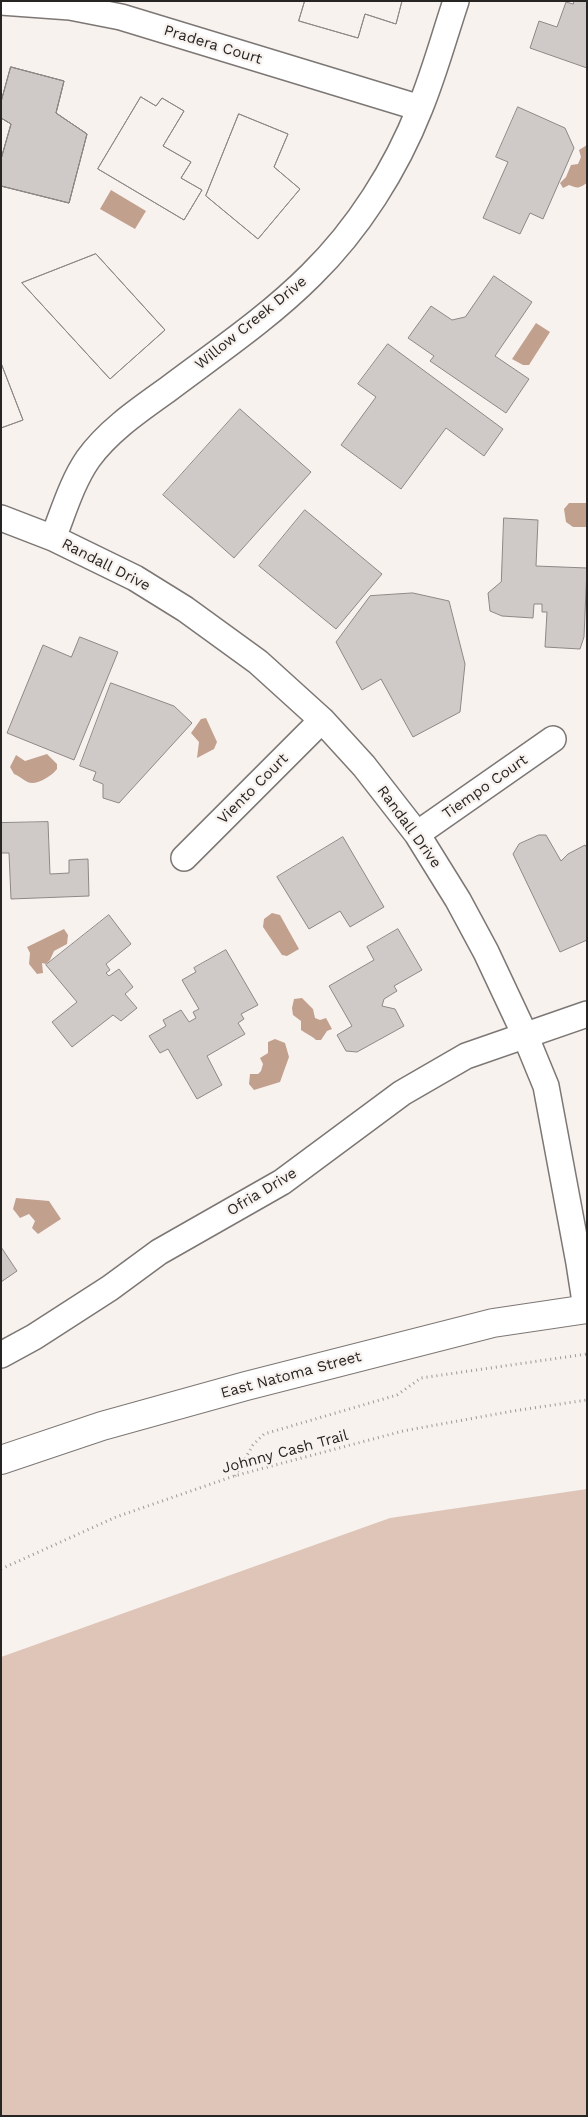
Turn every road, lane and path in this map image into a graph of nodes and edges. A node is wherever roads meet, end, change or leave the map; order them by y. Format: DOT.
graph roads {
  1 [pos="456,1"];
  2 [pos="1,2"];
  3 [pos="420,108"];
  4 [pos="1,518"];
  5 [pos="53,538"];
  6 [pos="322,720"];
  7 [pos="553,739"];
  8 [pos="417,834"];
  9 [pos="184,858"];
  10 [pos="587,1014"];
  11 [pos="525,1035"];
  12 [pos="586,1308"];
  13 [pos="587,1354"];
  14 [pos="1,1355"];
  15 [pos="587,1400"];
  16 [pos="1,1460"];
  17 [pos="234,1476"];
  18 [pos="1,1569"];
  1 -- 3 [label="street, Willow Creek Drive"];
  2 -- 3 [label="street, Pradera Court"];
  3 -- 5 [label="street, Willow Creek Drive"];
  4 -- 5 [label="street, Randall Drive"];
  5 -- 6 [label="street, Randall Drive"];
  6 -- 8 [label="street, Randall Drive"];
  6 -- 9 [label="street, Viento Court"];
  7 -- 8 [label="street, Tiempo Court"];
  8 -- 11 [label="street, Randall Drive"];
  10 -- 11 [label="street, Ofria Drive"];
  11 -- 12 [label="street, Randall Drive"];
  11 -- 14 [label="street, Ofria Drive"];
  12 -- 16 [label="main road, East Natoma Street"];
  13 -- 17 [label="path"];
  15 -- 17 [label="path, Johnny Cash Trail"];
  17 -- 18 [label="path, Johnny Cash Trail"];
}
